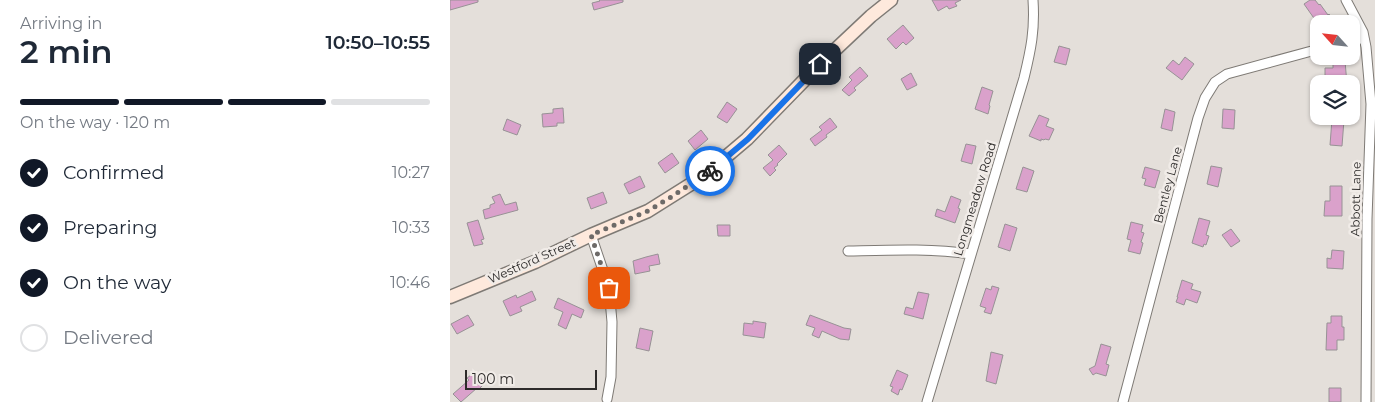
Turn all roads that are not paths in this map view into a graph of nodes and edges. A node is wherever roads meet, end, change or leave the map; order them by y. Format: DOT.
graph roads {
  1 [pos="890,0"];
  2 [pos="1033,0"];
  3 [pos="1346,0"];
  4 [pos="1364,38"];
  5 [pos="1360,39"];
  6 [pos="1310,51"];
  7 [pos="591,235"];
  8 [pos="848,251"];
  9 [pos="971,254"];
  10 [pos="450,297"];
  11 [pos="606,399"];
  12 [pos="927,402"];
  13 [pos="1123,402"];
  14 [pos="1366,402"];
  1 -- 7 [label="main road, Westford Street"];
  2 -- 9 [label="street, Longmeadow Road"];
  3 -- 4 [label="street, Abbott Lane"];
  4 -- 5 [label="street"];
  4 -- 14 [label="street, Abbott Lane"];
  6 -- 13 [label="street, Bentley Lane"];
  7 -- 10 [label="main road, Westford Street"];
  7 -- 11 [label="street"];
  8 -- 9 [label="street"];
  9 -- 12 [label="street, Longmeadow Road"];
}
